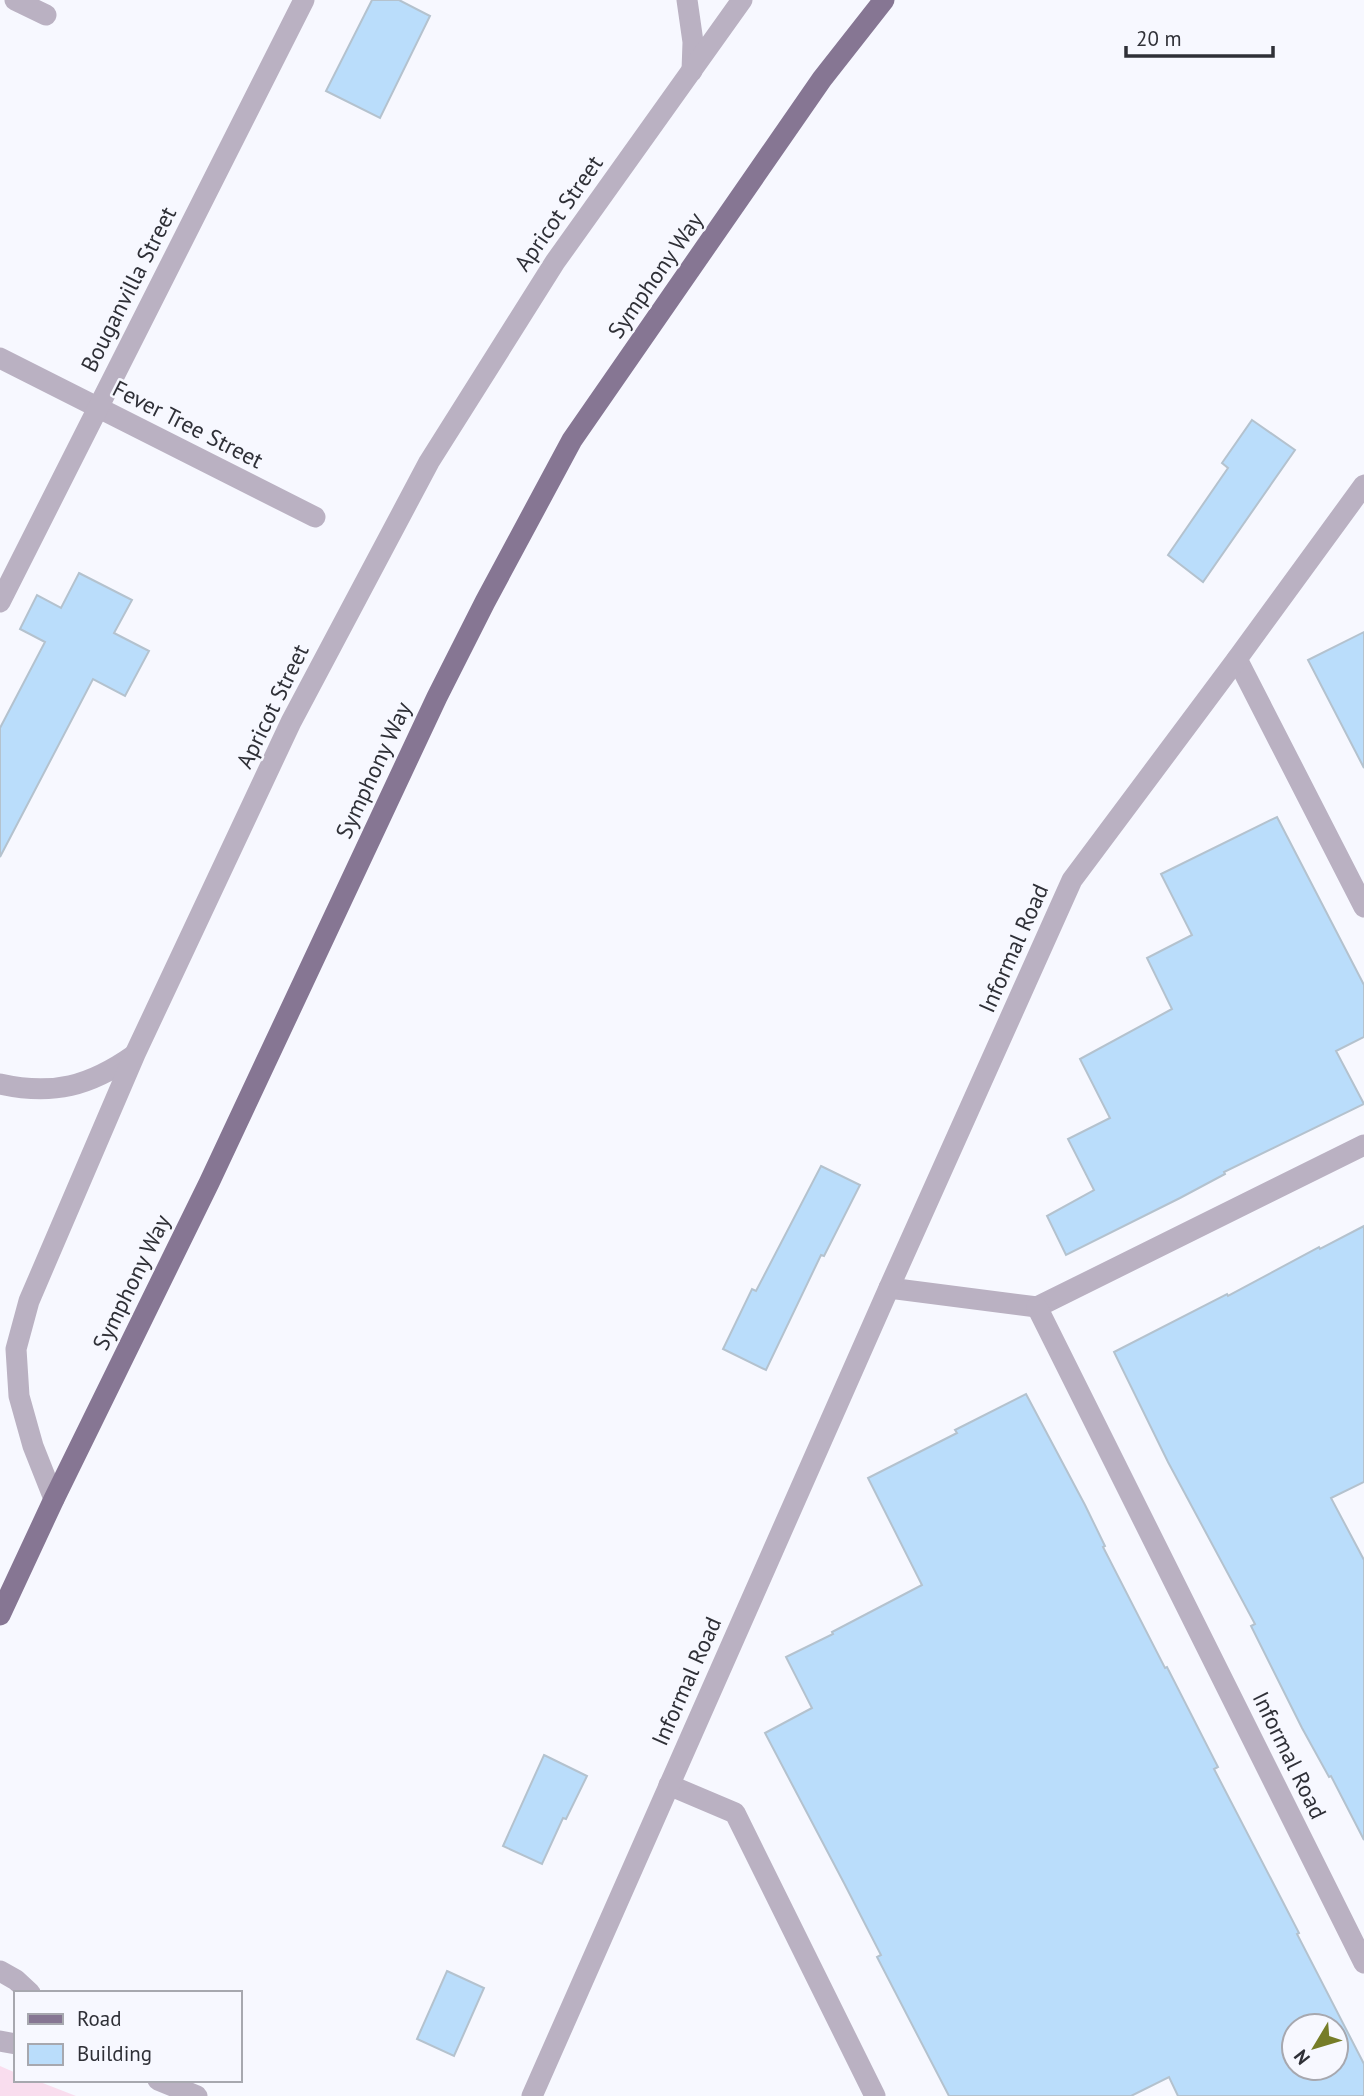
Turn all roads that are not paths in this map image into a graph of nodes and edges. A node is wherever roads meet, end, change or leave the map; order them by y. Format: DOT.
graph roads {
  1 [pos="15,0"];
  2 [pos="304,0"];
  3 [pos="687,0"];
  4 [pos="743,0"];
  5 [pos="884,0"];
  6 [pos="46,15"];
  7 [pos="692,71"];
  8 [pos="0,358"];
  9 [pos="97,408"];
  10 [pos="1364,485"];
  11 [pos="316,517"];
  12 [pos="0,602"];
  13 [pos="1237,659"];
  14 [pos="1364,907"];
  15 [pos="135,1054"];
  16 [pos="0,1084"];
  17 [pos="1364,1145"];
  18 [pos="889,1288"];
  19 [pos="1037,1307"];
  20 [pos="54,1499"];
  21 [pos="0,1615"];
  22 [pos="669,1786"];
  23 [pos="1364,1963"];
  24 [pos="0,1970"];
  25 [pos="28,1991"];
  26 [pos="163,2082"];
  27 [pos="197,2096"];
  28 [pos="532,2096"];
  29 [pos="875,2096"];
  1 -- 6 [label="street"];
  2 -- 9 [label="street, Bouganvilla Street"];
  3 -- 7 [label="street"];
  4 -- 7 [label="street, Apricot Street"];
  5 -- 20 [label="main road, Symphony Way"];
  7 -- 15 [label="street, Apricot Street"];
  8 -- 9 [label="street, Fever Tree Street"];
  9 -- 11 [label="street, Fever Tree Street"];
  9 -- 12 [label="street, Bouganvilla Street"];
  10 -- 13 [label="street, Informal Road"];
  13 -- 14 [label="street"];
  13 -- 18 [label="street, Informal Road"];
  15 -- 16 [label="street"];
  15 -- 20 [label="street, Apricot Street"];
  17 -- 19 [label="street"];
  18 -- 19 [label="street"];
  18 -- 22 [label="street, Informal Road"];
  19 -- 23 [label="street, Informal Road"];
  20 -- 21 [label="main road, Symphony Way"];
  22 -- 28 [label="street, Informal Road"];
  22 -- 29 [label="street"];
  24 -- 25 [label="street"];
  26 -- 27 [label="street"];
}
